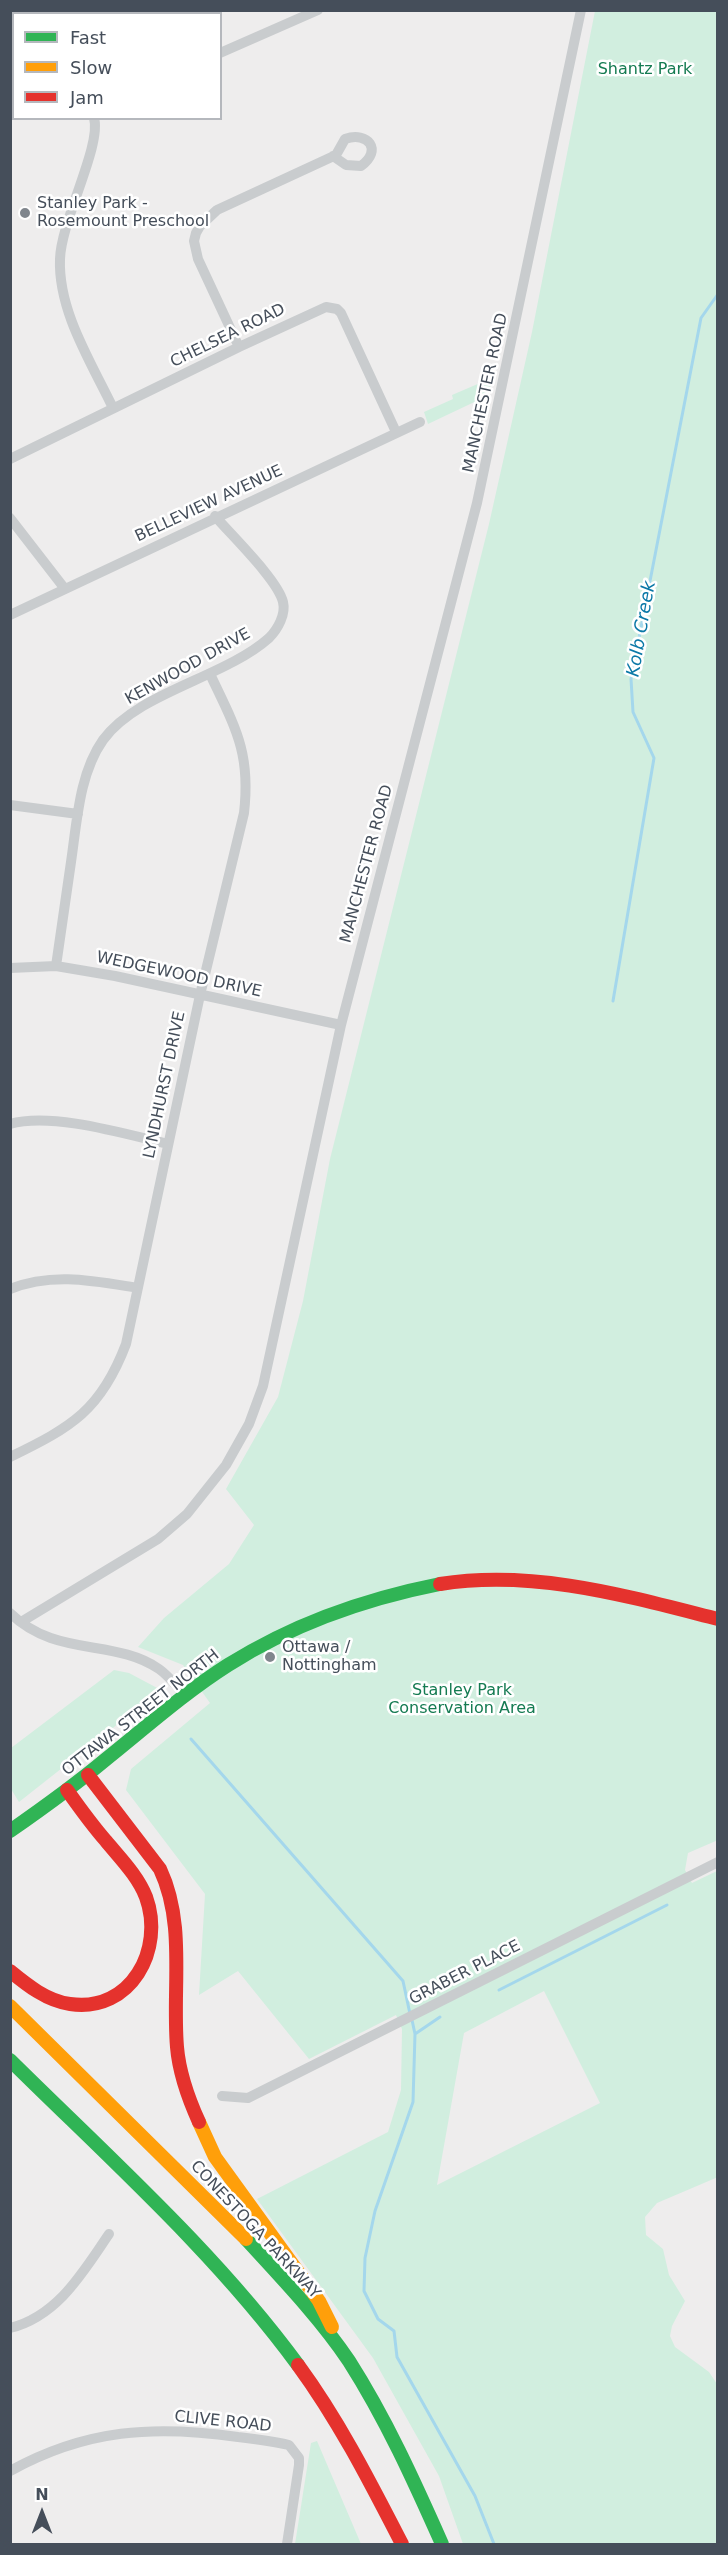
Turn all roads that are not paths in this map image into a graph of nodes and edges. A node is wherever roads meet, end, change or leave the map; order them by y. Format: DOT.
graph roads {
  1 [pos="318,10"];
  2 [pos="580,10"];
  3 [pos="222,52"];
  4 [pos="94,120"];
  5 [pos="333,156"];
  6 [pos="239,346"];
  7 [pos="113,408"];
  8 [pos="420,422"];
  9 [pos="396,432"];
  10 [pos="10,459"];
  11 [pos="215,516"];
  12 [pos="10,518"];
  13 [pos="65,589"];
  14 [pos="10,615"];
  15 [pos="210,674"];
  16 [pos="10,806"];
  17 [pos="78,814"];
  18 [pos="56,966"];
  19 [pos="10,968"];
  20 [pos="200,995"];
  21 [pos="341,1025"];
  22 [pos="10,1124"];
  23 [pos="168,1144"];
  24 [pos="138,1288"];
  25 [pos="10,1289"];
  26 [pos="10,1457"];
  27 [pos="10,1612"];
  28 [pos="717,1618"];
  29 [pos="21,1622"];
  30 [pos="185,1695"];
  31 [pos="88,1775"];
  32 [pos="67,1790"];
  33 [pos="10,1832"];
  34 [pos="717,1862"];
  35 [pos="10,1971"];
  36 [pos="10,2006"];
  37 [pos="10,2060"];
  38 [pos="222,2097"];
  39 [pos="109,2235"];
  40 [pos="10,2328"];
  41 [pos="348,2360"];
  42 [pos="10,2471"];
  43 [pos="390,2520"];
  44 [pos="287,2544"];
  45 [pos="392,2544"];
  46 [pos="402,2544"];
  47 [pos="442,2544"];
  1 -- 3 [label="street"];
  2 -- 21 [label="street, MANCHESTER ROAD"];
  4 -- 7 [label="street"];
  5 -- 6 [label="street"];
  6 -- 7 [label="street, CHELSEA ROAD"];
  6 -- 9 [label="street, CHELSEA ROAD"];
  7 -- 10 [label="street, CHELSEA ROAD"];
  8 -- 9 [label="street, BELLEVIEW AVENUE"];
  9 -- 11 [label="street, BELLEVIEW AVENUE"];
  11 -- 13 [label="street, BELLEVIEW AVENUE"];
  11 -- 15 [label="street, KENWOOD DRIVE"];
  12 -- 13 [label="street"];
  13 -- 14 [label="street, BELLEVIEW AVENUE"];
  15 -- 17 [label="street, KENWOOD DRIVE"];
  15 -- 20 [label="street, LYNDHURST DRIVE"];
  16 -- 17 [label="street"];
  17 -- 18 [label="street, KENWOOD DRIVE"];
  18 -- 19 [label="street, WEDGEWOOD DRIVE"];
  18 -- 20 [label="street, WEDGEWOOD DRIVE"];
  20 -- 21 [label="street, WEDGEWOOD DRIVE"];
  20 -- 23 [label="street, LYNDHURST DRIVE"];
  21 -- 29 [label="street, MANCHESTER ROAD"];
  22 -- 23 [label="street"];
  23 -- 24 [label="street, LYNDHURST DRIVE"];
  24 -- 25 [label="street"];
  24 -- 26 [label="street, LYNDHURST DRIVE"];
  27 -- 29 [label="street"];
  28 -- 30 [label="main road, OTTAWA STREET NORTH"];
  29 -- 30 [label="street"];
  30 -- 31 [label="main road, OTTAWA STREET NORTH"];
  31 -- 32 [label="main road, OTTAWA STREET NORTH"];
  31 -- 41 [label="main road"];
  32 -- 33 [label="main road, OTTAWA STREET NORTH"];
  32 -- 35 [label="main road"];
  34 -- 38 [label="street, GRABER PLACE"];
  36 -- 41 [label="main road, CONESTOGA PARKWAY"];
  37 -- 43 [label="main road"];
  39 -- 40 [label="street"];
  41 -- 47 [label="main road, CONESTOGA PARKWAY"];
  42 -- 44 [label="street, CLIVE ROAD"];
  43 -- 45 [label="main road"];
  43 -- 46 [label="main road"];
}
